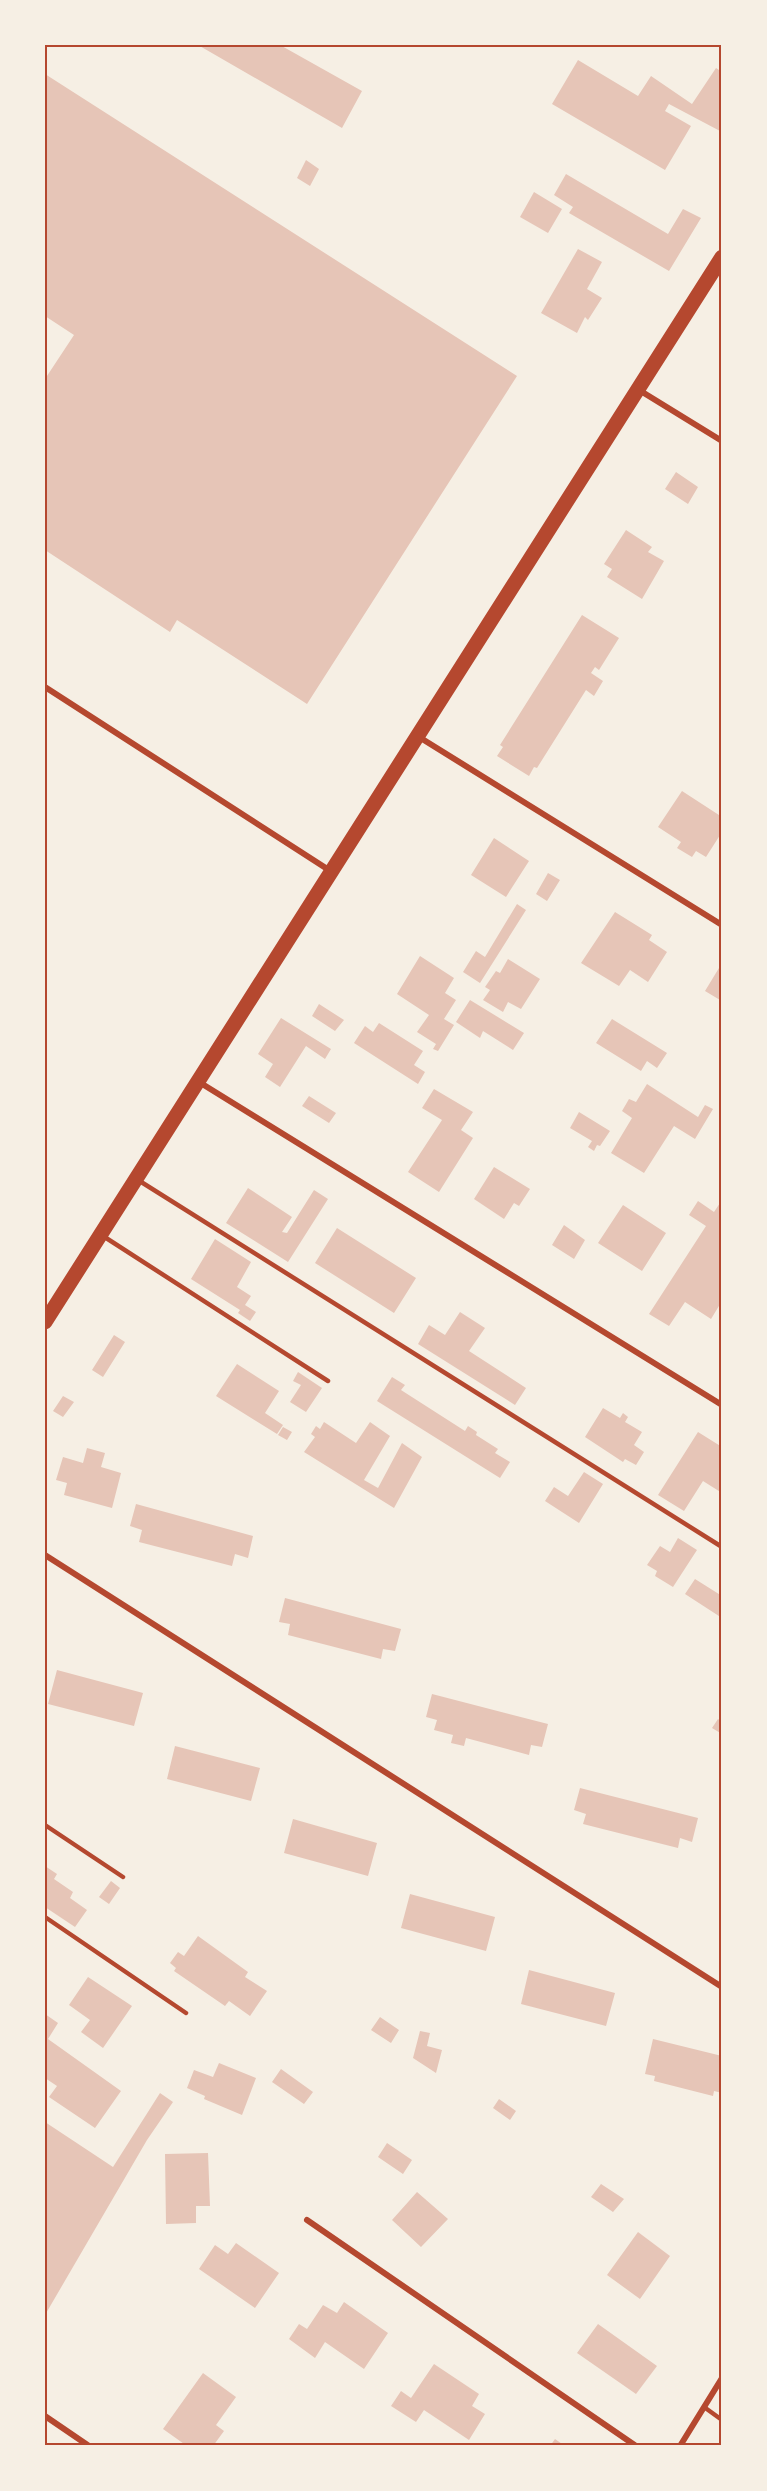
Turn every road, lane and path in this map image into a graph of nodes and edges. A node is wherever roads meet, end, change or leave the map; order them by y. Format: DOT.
graph roads {
  1 [pos="722,257"];
  2 [pos="639,390"];
  3 [pos="722,441"];
  4 [pos="45,687"];
  5 [pos="419,737"];
  6 [pos="332,872"];
  7 [pos="722,925"];
  8 [pos="198,1081"];
  9 [pos="136,1179"];
  10 [pos="100,1235"];
  11 [pos="45,1323"];
  12 [pos="328,1381"];
  13 [pos="722,1405"];
  14 [pos="722,1547"];
  15 [pos="45,1555"];
  16 [pos="45,1825"];
  17 [pos="123,1877"];
  18 [pos="45,1917"];
  19 [pos="722,1987"];
  20 [pos="186,2013"];
  21 [pos="307,2220"];
  22 [pos="722,2378"];
  23 [pos="704,2407"];
  24 [pos="45,2416"];
  25 [pos="722,2420"];
  26 [pos="89,2446"];
  27 [pos="636,2446"];
  28 [pos="680,2446"];
  1 -- 2 [label="main road"];
  2 -- 3 [label="street"];
  2 -- 5 [label="main road"];
  4 -- 6 [label="street"];
  5 -- 6 [label="main road"];
  5 -- 7 [label="street"];
  6 -- 8 [label="main road"];
  8 -- 9 [label="main road"];
  8 -- 13 [label="street"];
  9 -- 10 [label="main road"];
  9 -- 14 [label="lane"];
  10 -- 11 [label="main road"];
  10 -- 12 [label="lane"];
  15 -- 19 [label="street"];
  16 -- 17 [label="lane"];
  18 -- 20 [label="lane"];
  21 -- 27 [label="street"];
  22 -- 23 [label="street"];
  23 -- 25 [label="lane"];
  23 -- 28 [label="street"];
  24 -- 26 [label="street"];
}
